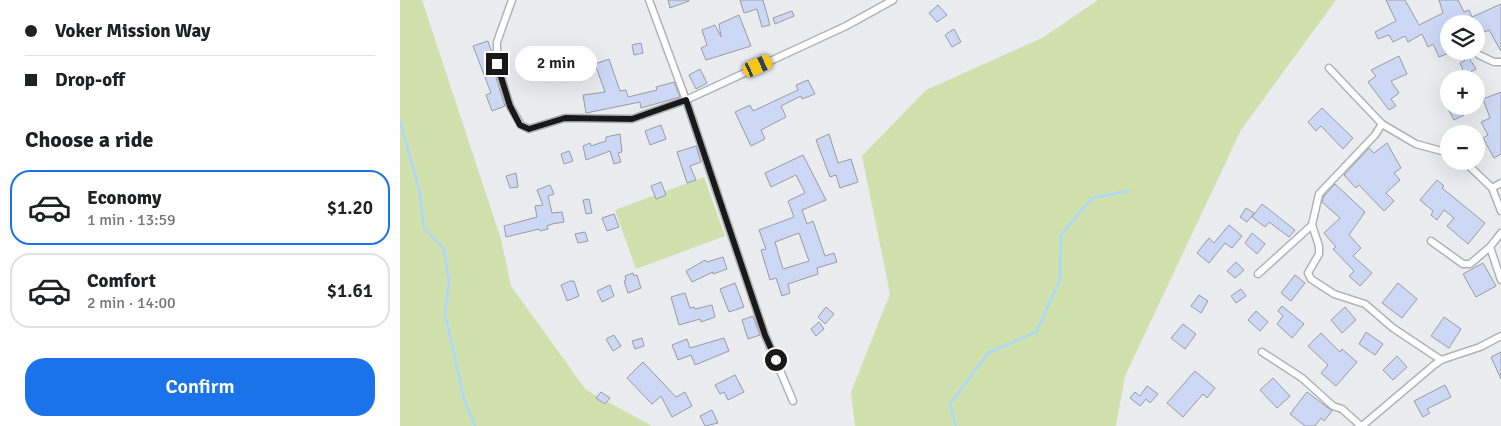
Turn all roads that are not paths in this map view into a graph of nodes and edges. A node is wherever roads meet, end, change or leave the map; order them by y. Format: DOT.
graph roads {
  1 [pos="512,0"];
  2 [pos="649,0"];
  3 [pos="892,0"];
  4 [pos="1485,58"];
  5 [pos="1501,62"];
  6 [pos="1329,68"];
  7 [pos="686,100"];
  8 [pos="1382,124"];
  9 [pos="1440,151"];
  10 [pos="1473,170"];
  11 [pos="1501,183"];
  12 [pos="1492,188"];
  13 [pos="1501,211"];
  14 [pos="1312,226"];
  15 [pos="1501,233"];
  16 [pos="1431,241"];
  17 [pos="1490,247"];
  18 [pos="1258,274"];
  19 [pos="1501,280"];
  20 [pos="1501,336"];
  21 [pos="1262,352"];
  22 [pos="1441,360"];
  23 [pos="793,401"];
  24 [pos="1361,426"];
  1 -- 7 [label="street"];
  2 -- 7 [label="street"];
  3 -- 7 [label="street"];
  4 -- 5 [label="street"];
  6 -- 8 [label="street"];
  7 -- 23 [label="street"];
  8 -- 9 [label="street"];
  8 -- 14 [label="street"];
  10 -- 12 [label="street"];
  11 -- 12 [label="street"];
  12 -- 13 [label="street"];
  14 -- 18 [label="street"];
  14 -- 22 [label="street"];
  15 -- 17 [label="street"];
  16 -- 17 [label="street"];
  17 -- 19 [label="street"];
  20 -- 22 [label="street"];
  21 -- 24 [label="street"];
  22 -- 24 [label="street"];
}
